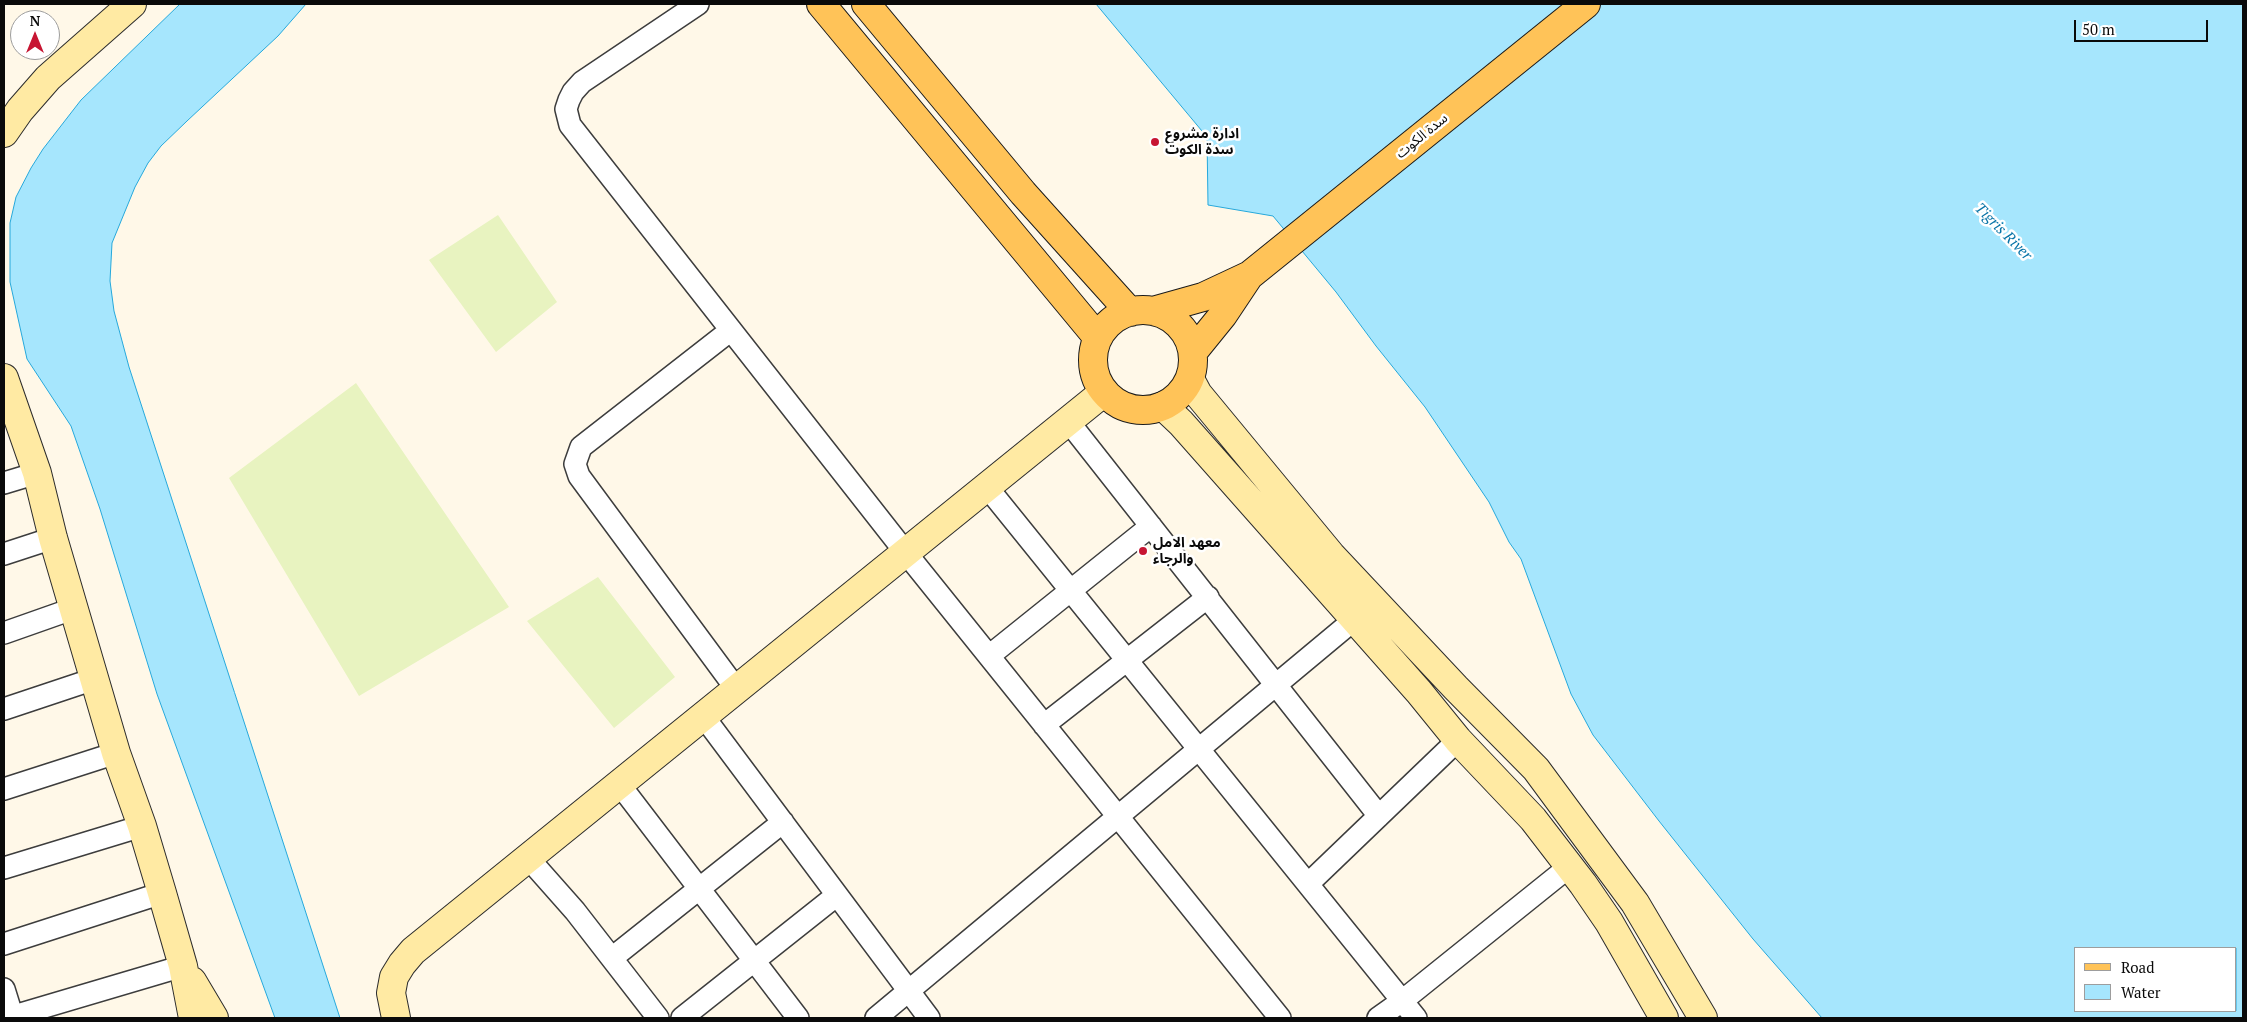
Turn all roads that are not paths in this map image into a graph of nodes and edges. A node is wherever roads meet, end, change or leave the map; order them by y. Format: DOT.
graph roads {
  1 [pos="132,4"];
  2 [pos="698,4"];
  3 [pos="821,4"];
  4 [pos="866,4"];
  5 [pos="1586,4"];
  6 [pos="4,133"];
  7 [pos="1254,272"];
  8 [pos="1141,311"];
  9 [pos="731,330"];
  10 [pos="1098,338"];
  11 [pos="1193,352"];
  12 [pos="1190,379"];
  13 [pos="6,392"];
  14 [pos="1104,392"];
  15 [pos="1163,406"];
  16 [pos="1068,421"];
  17 [pos="37,473"];
  18 [pos="4,483"];
  19 [pos="987,487"];
  20 [pos="1151,526"];
  21 [pos="53,538"];
  22 [pos="906,553"];
  23 [pos="4,554"];
  24 [pos="1070,589"];
  25 [pos="1208,597"];
  26 [pos="75,608"];
  27 [pos="1355,620"];
  28 [pos="4,633"];
  29 [pos="989,656"];
  30 [pos="1128,660"];
  31 [pos="1440,671"];
  32 [pos="94,679"];
  33 [pos="1277,684"];
  34 [pos="738,690"];
  35 [pos="1419,692"];
  36 [pos="4,709"];
  37 [pos="704,716"];
  38 [pos="1044,725"];
  39 [pos="1458,740"];
  40 [pos="1200,748"];
  41 [pos="116,753"];
  42 [pos="620,785"];
  43 [pos="4,789"];
  44 [pos="1379,816"];
  45 [pos="1118,817"];
  46 [pos="782,822"];
  47 [pos="142,826"];
  48 [pos="529,859"];
  49 [pos="1570,866"];
  50 [pos="4,868"];
  51 [pos="1308,884"];
  52 [pos="699,889"];
  53 [pos="162,893"];
  54 [pos="837,895"];
  55 [pos="4,944"];
  56 [pos="612,958"];
  57 [pos="754,961"];
  58 [pos="183,966"];
  59 [pos="4,989"];
  60 [pos="908,991"];
  61 [pos="1402,1001"];
  62 [pos="10,1018"];
  63 [pos="193,1018"];
  64 [pos="214,1018"];
  65 [pos="396,1018"];
  66 [pos="658,1018"];
  67 [pos="682,1018"];
  68 [pos="798,1018"];
  69 [pos="876,1018"];
  70 [pos="929,1018"];
  71 [pos="1280,1018"];
  72 [pos="1378,1018"];
  73 [pos="1416,1018"];
  74 [pos="1664,1018"];
  75 [pos="1703,1018"];
  1 -- 6 [label="street"];
  2 -- 9 [label="street"];
  3 -- 10 [label="main road"];
  4 -- 8 [label="main road"];
  5 -- 7 [label="main road, سدة الكوت"];
  7 -- 8 [label="main road"];
  7 -- 11 [label="main road"];
  8 -- 10 [label="main road"];
  8 -- 11 [label="main road"];
  9 -- 22 [label="street"];
  9 -- 34 [label="street"];
  10 -- 14 [label="main road"];
  11 -- 12 [label="main road"];
  12 -- 15 [label="main road"];
  12 -- 31 [label="street"];
  13 -- 17 [label="street"];
  14 -- 15 [label="main road"];
  14 -- 16 [label="street"];
  15 -- 27 [label="street"];
  16 -- 19 [label="street"];
  16 -- 20 [label="street"];
  17 -- 18 [label="street"];
  17 -- 21 [label="street"];
  19 -- 22 [label="street"];
  19 -- 24 [label="street"];
  20 -- 24 [label="street"];
  20 -- 25 [label="street"];
  21 -- 23 [label="street"];
  21 -- 26 [label="street"];
  22 -- 29 [label="street"];
  22 -- 34 [label="street"];
  24 -- 29 [label="street"];
  24 -- 30 [label="street"];
  25 -- 30 [label="street"];
  25 -- 33 [label="street"];
  26 -- 28 [label="street"];
  26 -- 32 [label="street"];
  27 -- 33 [label="street"];
  27 -- 35 [label="street"];
  29 -- 38 [label="street"];
  30 -- 38 [label="street"];
  30 -- 40 [label="street"];
  31 -- 35 [label="street"];
  31 -- 75 [label="street"];
  32 -- 36 [label="street"];
  32 -- 41 [label="street"];
  33 -- 40 [label="street"];
  33 -- 44 [label="street"];
  34 -- 37 [label="street"];
  35 -- 39 [label="street"];
  37 -- 42 [label="street"];
  37 -- 46 [label="street"];
  38 -- 45 [label="street"];
  39 -- 44 [label="street"];
  39 -- 49 [label="street"];
  40 -- 45 [label="street"];
  40 -- 51 [label="street"];
  41 -- 43 [label="street"];
  41 -- 47 [label="street"];
  42 -- 48 [label="street"];
  42 -- 52 [label="street"];
  44 -- 51 [label="street"];
  45 -- 60 [label="street"];
  45 -- 71 [label="street"];
  46 -- 52 [label="street"];
  46 -- 54 [label="street"];
  47 -- 50 [label="street"];
  47 -- 53 [label="street"];
  48 -- 56 [label="street"];
  48 -- 65 [label="street"];
  49 -- 61 [label="street"];
  49 -- 74 [label="street"];
  51 -- 61 [label="street"];
  52 -- 56 [label="street"];
  52 -- 57 [label="street"];
  53 -- 55 [label="street"];
  53 -- 58 [label="street"];
  54 -- 57 [label="street"];
  54 -- 60 [label="street"];
  56 -- 66 [label="street"];
  57 -- 67 [label="street"];
  57 -- 68 [label="street"];
  58 -- 62 [label="street"];
  58 -- 63 [label="street"];
  58 -- 64 [label="street"];
  59 -- 62 [label="street"];
  60 -- 69 [label="street"];
  60 -- 70 [label="street"];
  61 -- 72 [label="street"];
  61 -- 73 [label="street"];
}
